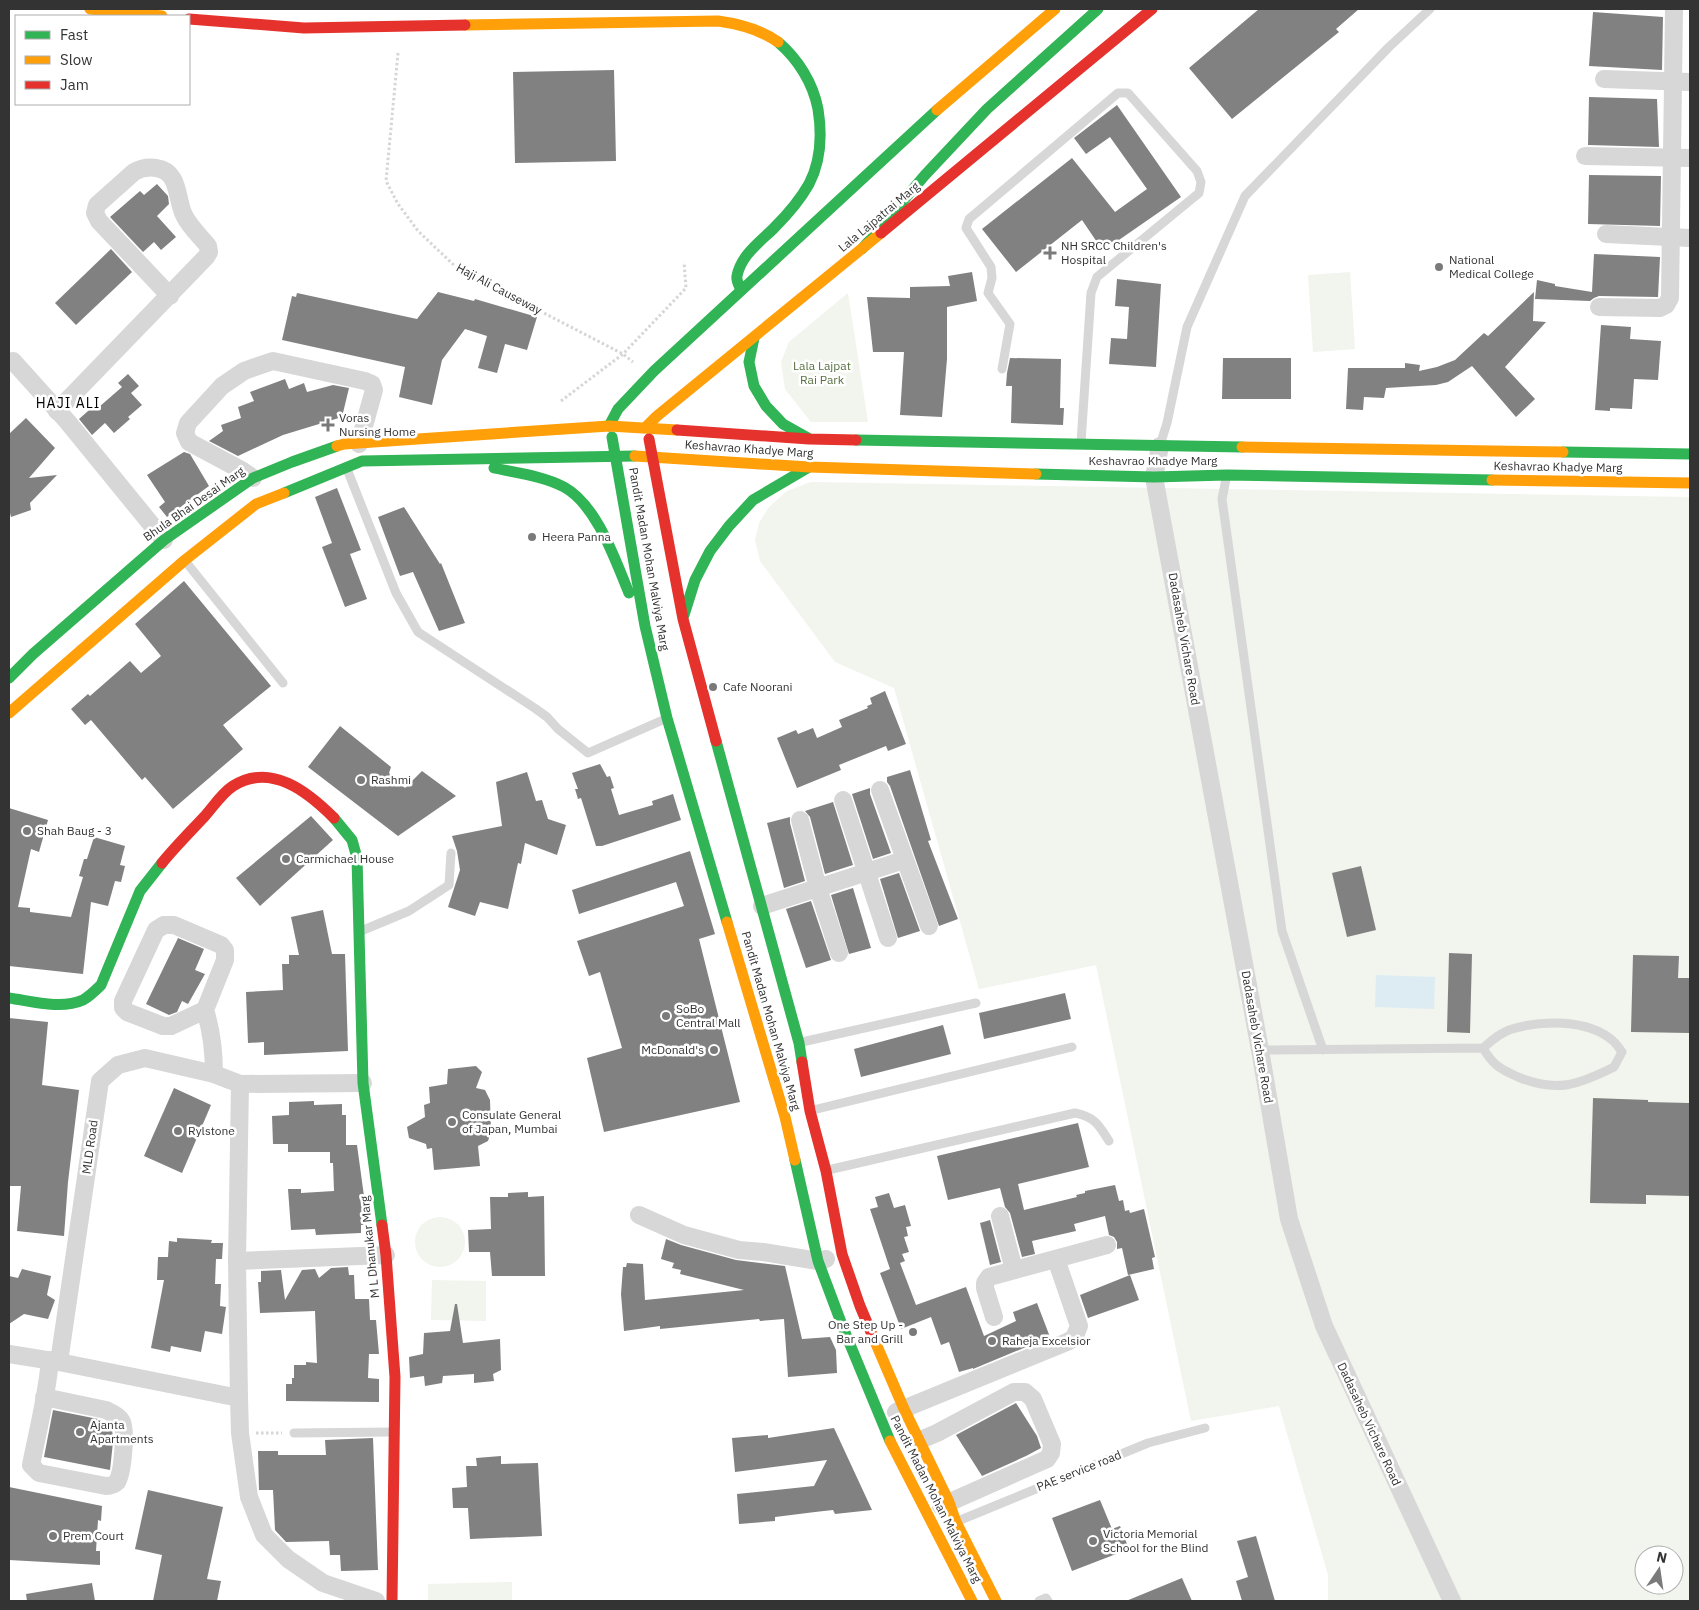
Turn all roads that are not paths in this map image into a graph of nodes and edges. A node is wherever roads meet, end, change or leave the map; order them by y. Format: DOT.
graph roads {
  1 [pos="90,9"];
  2 [pos="1055,9"];
  3 [pos="1098,9"];
  4 [pos="1152,9"];
  5 [pos="1430,9"];
  6 [pos="1674,9"];
  7 [pos="152,15"];
  8 [pos="190,19"];
  9 [pos="1604,79"];
  10 [pos="1682,82"];
  11 [pos="1585,156"];
  12 [pos="1672,158"];
  13 [pos="1690,158"];
  14 [pos="1606,234"];
  15 [pos="1671,237"];
  16 [pos="1690,238"];
  17 [pos="862,249"];
  18 [pos="741,290"];
  19 [pos="170,296"];
  20 [pos="1599,306"];
  21 [pos="754,338"];
  22 [pos="13,361"];
  23 [pos="1002,369"];
  24 [pos="57,411"];
  25 [pos="609,426"];
  26 [pos="646,427"];
  27 [pos="809,439"];
  28 [pos="359,444"];
  29 [pos="1081,444"];
  30 [pos="1160,446"];
  31 [pos="1690,454"];
  32 [pos="616,455"];
  33 [pos="653,456"];
  34 [pos="451,458"];
  35 [pos="1230,461"];
  36 [pos="346,466"];
  37 [pos="809,467"];
  38 [pos="1154,477"];
  39 [pos="253,478"];
  40 [pos="1690,483"];
  41 [pos="164,540"];
  42 [pos="185,560"];
  43 [pos="683,618"];
  44 [pos="644,626"];
  45 [pos="33,654"];
  46 [pos="9,661"];
  47 [pos="9,678"];
  48 [pos="283,683"];
  49 [pos="9,713"];
  50 [pos="667,718"];
  51 [pos="880,790"];
  52 [pos="842,800"];
  53 [pos="800,820"];
  54 [pos="451,853"];
  55 [pos="904,860"];
  56 [pos="866,872"];
  57 [pos="818,888"];
  58 [pos="762,906"];
  59 [pos="929,926"];
  60 [pos="358,932"];
  61 [pos="888,938"];
  62 [pos="839,954"];
  63 [pos="9,998"];
  64 [pos="976,1002"];
  65 [pos="204,1010"];
  66 [pos="799,1043"];
  67 [pos="1072,1048"];
  68 [pos="1483,1048"];
  69 [pos="1260,1050"];
  70 [pos="1324,1050"];
  71 [pos="214,1074"];
  72 [pos="240,1084"];
  73 [pos="363,1084"];
  74 [pos="810,1111"];
  75 [pos="785,1117"];
  76 [pos="1109,1141"];
  77 [pos="826,1171"];
  78 [pos="639,1215"];
  79 [pos="1000,1216"];
  80 [pos="1107,1244"];
  81 [pos="842,1254"];
  82 [pos="386,1255"];
  83 [pos="1056,1259"];
  84 [pos="237,1261"];
  85 [pos="818,1261"];
  86 [pos="1014,1270"];
  87 [pos="994,1317"];
  88 [pos="9,1354"];
  89 [pos="53,1365"];
  90 [pos="44,1397"];
  91 [pos="239,1398"];
  92 [pos="904,1409"];
  93 [pos="880,1418"];
  94 [pos="1205,1428"];
  95 [pos="395,1432"];
  96 [pos="294,1433"];
  97 [pos="918,1441"];
  98 [pos="949,1502"];
  99 [pos="926,1512"];
  100 [pos="956,1522"];
  101 [pos="376,1601"];
  102 [pos="392,1601"];
  103 [pos="972,1601"];
  104 [pos="996,1601"];
  105 [pos="1039,1601"];
  106 [pos="1048,1601"];
  107 [pos="1452,1601"];
  1 -- 7 [label="main road"];
  2 -- 18 [label="main road"];
  3 -- 17 [label="main road"];
  4 -- 17 [label="main road, Lala Lajpatrai Marg"];
  5 -- 30 [label="lane"];
  6 -- 10 [label="street"];
  8 -- 18 [label="main road"];
  9 -- 10 [label="street"];
  10 -- 12 [label="street"];
  11 -- 12 [label="street"];
  12 -- 13 [label="street"];
  12 -- 15 [label="street"];
  14 -- 15 [label="street"];
  15 -- 16 [label="street"];
  15 -- 20 [label="street"];
  17 -- 21 [label="main road, Lala Lajpatrai Marg"];
  18 -- 25 [label="main road"];
  19 -- 19 [label="street"];
  19 -- 24 [label="street"];
  21 -- 26 [label="main road, Lala Lajpatrai Marg"];
  21 -- 27 [label="main road"];
  22 -- 24 [label="street"];
  23 -- 29 [label="lane"];
  24 -- 41 [label="street"];
  25 -- 26 [label="main road, Bhula Bhai Desai Marg"];
  25 -- 28 [label="main road, Bhula Bhai Desai Marg"];
  25 -- 32 [label="main road, Pandit Madan Mohan Malviya Marg"];
  26 -- 27 [label="main road, Keshavrao Khadye Marg"];
  26 -- 33 [label="main road"];
  27 -- 29 [label="main road, Keshavrao Khadye Marg"];
  28 -- 39 [label="main road, Bhula Bhai Desai Marg"];
  28 -- 39 [label="street"];
  29 -- 30 [label="main road, Keshavrao Khadye Marg"];
  30 -- 35 [label="main road, Keshavrao Khadye Marg"];
  30 -- 38 [label="street, Dadasaheb Vichare Road"];
  31 -- 35 [label="main road, Keshavrao Khadye Marg"];
  32 -- 33 [label="main road, Keshavrao Khadye Marg"];
  32 -- 34 [label="main road"];
  32 -- 44 [label="main road, Pandit Madan Mohan Malviya Marg"];
  33 -- 37 [label="main road, Keshavrao Khadye Marg"];
  33 -- 43 [label="main road, Pandit Madan Mohan Malviya Marg"];
  34 -- 36 [label="main road"];
  34 -- 44 [label="main road"];
  35 -- 38 [label="main road, Keshavrao Khadye Marg"];
  35 -- 40 [label="main road, Keshavrao Khadye Marg"];
  35 -- 70 [label="lane"];
  36 -- 42 [label="main road"];
  36 -- 50 [label="lane"];
  37 -- 38 [label="main road, Keshavrao Khadye Marg"];
  37 -- 43 [label="main road"];
  38 -- 69 [label="street, Dadasaheb Vichare Road"];
  39 -- 41 [label="main road, Bhula Bhai Desai Marg"];
  41 -- 45 [label="main road, Bhula Bhai Desai Marg"];
  42 -- 48 [label="lane"];
  42 -- 49 [label="main road"];
  43 -- 58 [label="main road, Pandit Madan Mohan Malviya Marg"];
  44 -- 50 [label="main road, Pandit Madan Mohan Malviya Marg"];
  45 -- 46 [label="main road"];
  45 -- 47 [label="main road, Bhula Bhai Desai Marg"];
  50 -- 75 [label="main road, Pandit Madan Mohan Malviya Marg"];
  51 -- 55 [label="street"];
  52 -- 56 [label="street"];
  53 -- 57 [label="street"];
  54 -- 60 [label="lane"];
  55 -- 56 [label="street"];
  55 -- 59 [label="street"];
  56 -- 57 [label="street"];
  56 -- 61 [label="street"];
  57 -- 58 [label="street"];
  57 -- 62 [label="street"];
  58 -- 66 [label="main road, Pandit Madan Mohan Malviya Marg"];
  60 -- 63 [label="main road, M L Dhanukar Marg"];
  60 -- 73 [label="main road, M L Dhanukar Marg"];
  64 -- 66 [label="lane"];
  65 -- 65 [label="street"];
  65 -- 71 [label="street"];
  66 -- 74 [label="main road, Pandit Madan Mohan Malviya Marg"];
  67 -- 74 [label="lane"];
  68 -- 68 [label="lane"];
  68 -- 70 [label="lane"];
  69 -- 70 [label="lane"];
  69 -- 107 [label="street, Dadasaheb Vichare Road"];
  71 -- 72 [label="street, MLD Road"];
  71 -- 89 [label="street, MLD Road"];
  72 -- 73 [label="street, MLD Road"];
  72 -- 84 [label="street"];
  73 -- 82 [label="main road, M L Dhanukar Marg"];
  74 -- 75 [label="street"];
  74 -- 77 [label="main road, Pandit Madan Mohan Malviya Marg"];
  75 -- 85 [label="main road, Pandit Madan Mohan Malviya Marg"];
  76 -- 77 [label="lane"];
  77 -- 81 [label="main road, Pandit Madan Mohan Malviya Marg"];
  78 -- 85 [label="street"];
  79 -- 86 [label="street"];
  80 -- 83 [label="street"];
  81 -- 85 [label="street"];
  81 -- 92 [label="main road, Pandit Madan Mohan Malviya Marg"];
  82 -- 84 [label="street"];
  82 -- 95 [label="main road, M L Dhanukar Marg"];
  83 -- 86 [label="street"];
  83 -- 92 [label="street"];
  84 -- 91 [label="street"];
  85 -- 93 [label="main road, Pandit Madan Mohan Malviya Marg"];
  86 -- 87 [label="street"];
  88 -- 89 [label="street"];
  89 -- 90 [label="street, MLD Road"];
  89 -- 91 [label="street"];
  90 -- 90 [label="street, MLD Road"];
  91 -- 101 [label="street"];
  92 -- 93 [label="street"];
  92 -- 97 [label="main road, Pandit Madan Mohan Malviya Marg"];
  93 -- 99 [label="main road, Pandit Madan Mohan Malviya Marg"];
  94 -- 100 [label="lane, PAE service road"];
  95 -- 96 [label="lane"];
  95 -- 102 [label="main road, M L Dhanukar Marg"];
  97 -- 98 [label="main road, Pandit Madan Mohan Malviya Marg"];
  97 -- 98 [label="street"];
  98 -- 99 [label="street"];
  98 -- 100 [label="main road, Pandit Madan Mohan Malviya Marg"];
  99 -- 103 [label="main road, Pandit Madan Mohan Malviya Marg"];
  100 -- 104 [label="main road, Pandit Madan Mohan Malviya Marg"];
  105 -- 106 [label="lane"];
}
